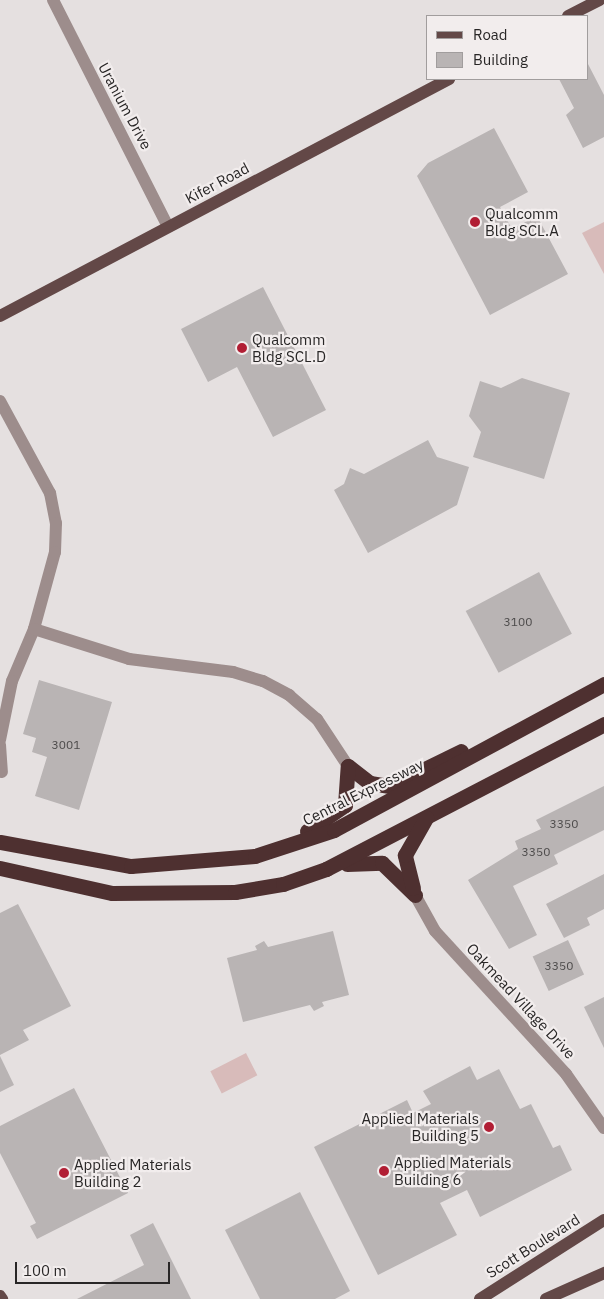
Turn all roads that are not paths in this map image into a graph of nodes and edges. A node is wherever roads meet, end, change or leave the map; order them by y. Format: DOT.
graph roads {
  1 [pos="53,0"];
  2 [pos="599,0"];
  3 [pos="570,15"];
  4 [pos="447,80"];
  5 [pos="168,226"];
  6 [pos="0,316"];
  7 [pos="0,401"];
  8 [pos="34,629"];
  9 [pos="604,684"];
  10 [pos="537,721"];
  11 [pos="604,724"];
  12 [pos="0,740"];
  13 [pos="0,745"];
  14 [pos="348,766"];
  15 [pos="2,772"];
  16 [pos="428,815"];
  17 [pos="0,842"];
  18 [pos="178,865"];
  19 [pos="0,868"];
  20 [pos="326,869"];
  21 [pos="415,895"];
  22 [pos="604,1128"];
  23 [pos="604,1220"];
  24 [pos="604,1273"];
  25 [pos="480,1299"];
  26 [pos="546,1299"];
  1 -- 5 [label="street, Uranium Drive"];
  2 -- 3 [label="main road"];
  4 -- 5 [label="main road, Kifer Road"];
  5 -- 6 [label="main road, Kifer Road"];
  7 -- 8 [label="street"];
  8 -- 12 [label="street"];
  8 -- 14 [label="street"];
  9 -- 10 [label="highway, Central Expressway"];
  10 -- 14 [label="highway"];
  10 -- 18 [label="highway, Central Expressway"];
  11 -- 16 [label="highway"];
  13 -- 15 [label="street"];
  14 -- 18 [label="highway"];
  16 -- 20 [label="highway"];
  16 -- 21 [label="highway"];
  17 -- 18 [label="highway, Central Expressway"];
  19 -- 20 [label="highway"];
  20 -- 21 [label="highway"];
  21 -- 22 [label="street, Oakmead Village Drive"];
  23 -- 25 [label="main road, Scott Boulevard"];
  24 -- 26 [label="main road"];
}
